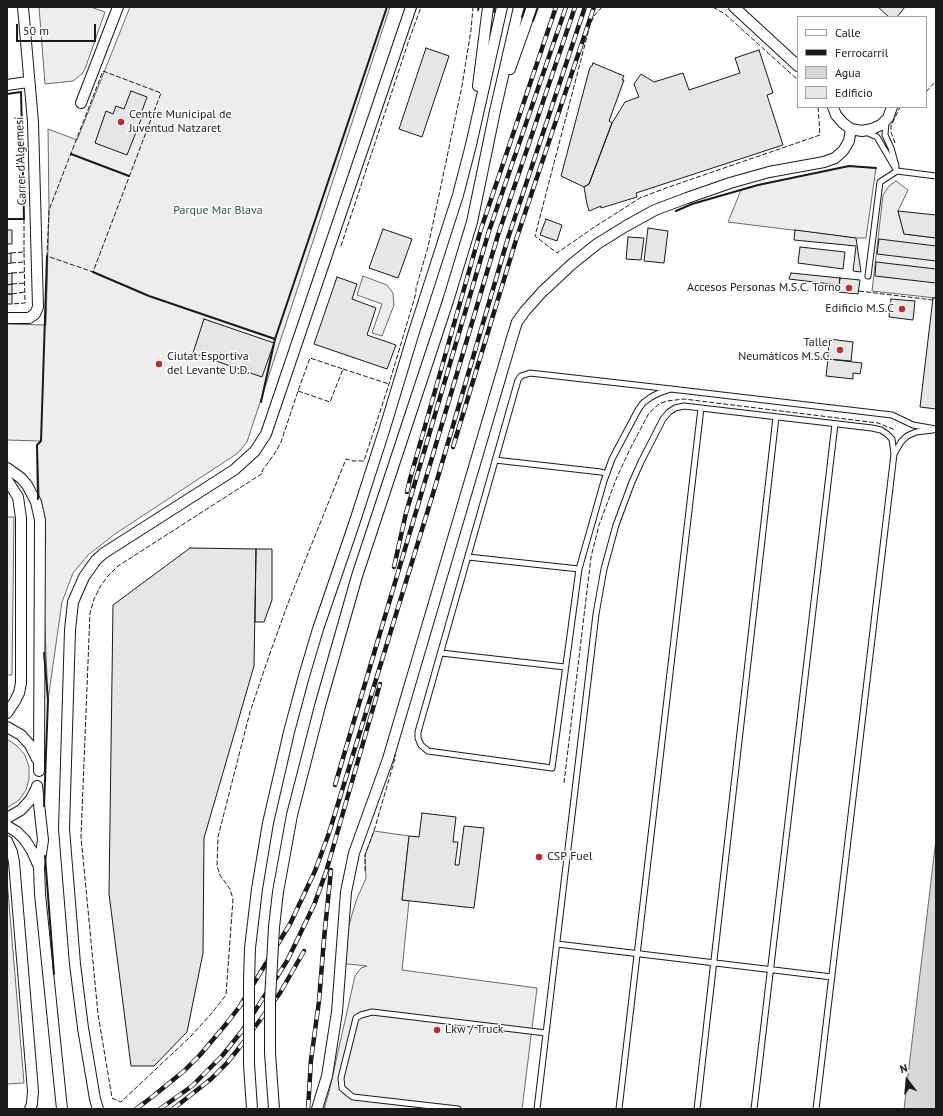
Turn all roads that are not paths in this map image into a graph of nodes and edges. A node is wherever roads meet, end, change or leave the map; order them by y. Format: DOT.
graph roads {
  1 [pos="23,7"];
  2 [pos="118,7"];
  3 [pos="411,7"];
  4 [pos="488,7"];
  5 [pos="502,7"];
  6 [pos="519,7"];
  7 [pos="532,7"];
  8 [pos="734,7"];
  9 [pos="787,55"];
  10 [pos="797,61"];
  11 [pos="797,65"];
  12 [pos="28,82"];
  13 [pos="7,85"];
  14 [pos="80,103"];
  15 [pos="833,108"];
  16 [pos="892,108"];
  17 [pos="495,111"];
  18 [pos="888,118"];
  19 [pos="856,130"];
  20 [pos="471,145"];
  21 [pos="897,171"];
  22 [pos="936,176"];
  23 [pos="868,276"];
  24 [pos="7,318"];
  25 [pos="671,390"];
  26 [pos="701,408"];
  27 [pos="776,417"];
  28 [pos="835,424"];
  29 [pos="936,429"];
  30 [pos="894,454"];
  31 [pos="495,460"];
  32 [pos="7,468"];
  33 [pos="607,474"];
  34 [pos="7,480"];
  35 [pos="468,557"];
  36 [pos="579,569"];
  37 [pos="441,653"];
  38 [pos="565,667"];
  39 [pos="7,713"];
  40 [pos="7,728"];
  41 [pos="39,771"];
  42 [pos="37,786"];
  43 [pos="7,818"];
  44 [pos="7,826"];
  45 [pos="7,841"];
  46 [pos="39,867"];
  47 [pos="557,944"];
  48 [pos="637,953"];
  49 [pos="714,962"];
  50 [pos="771,969"];
  51 [pos="832,977"];
  52 [pos="546,1033"];
  53 [pos="30,1109"];
  54 [pos="62,1109"];
  55 [pos="98,1109"];
  56 [pos="252,1109"];
  57 [pos="274,1109"];
  58 [pos="317,1109"];
  59 [pos="458,1109"];
  60 [pos="537,1109"];
  61 [pos="619,1109"];
  62 [pos="697,1109"];
  63 [pos="754,1109"];
  64 [pos="816,1109"];
  1 -- 12 [label="street, Carrer d'Algemesí"];
  2 -- 14 [label="street"];
  3 -- 55 [label="street"];
  4 -- 20 [label="street"];
  5 -- 20 [label="street"];
  6 -- 17 [label="street"];
  7 -- 17 [label="street"];
  8 -- 9 [label="street"];
  9 -- 10 [label="street"];
  9 -- 11 [label="street"];
  12 -- 13 [label="street"];
  12 -- 24 [label="street, Carrer d'Algemesí"];
  15 -- 19 [label="street"];
  16 -- 18 [label="street"];
  17 -- 57 [label="street, bridge"];
  18 -- 19 [label="street"];
  18 -- 21 [label="lane"];
  19 -- 21 [label="lane"];
  19 -- 58 [label="street"];
  20 -- 56 [label="street, bridge"];
  21 -- 22 [label="lane"];
  21 -- 23 [label="lane"];
  25 -- 29 [label="lane"];
  25 -- 31 [label="lane"];
  25 -- 33 [label="lane"];
  26 -- 27 [label="lane"];
  26 -- 47 [label="lane"];
  26 -- 48 [label="lane"];
  27 -- 28 [label="lane"];
  27 -- 49 [label="lane"];
  28 -- 30 [label="lane"];
  28 -- 50 [label="lane"];
  29 -- 30 [label="lane"];
  30 -- 51 [label="lane"];
  31 -- 33 [label="lane"];
  31 -- 35 [label="lane"];
  32 -- 41 [label="street"];
  33 -- 36 [label="lane"];
  34 -- 39 [label="street"];
  35 -- 36 [label="lane"];
  35 -- 37 [label="lane"];
  36 -- 38 [label="lane"];
  37 -- 38 [label="lane"];
  37 -- 38 [label="lane"];
  40 -- 41 [label="street"];
  41 -- 42 [label="street"];
  42 -- 43 [label="street"];
  42 -- 46 [label="street"];
  44 -- 46 [label="street"];
  45 -- 53 [label="street"];
  46 -- 54 [label="street"];
  47 -- 48 [label="lane"];
  47 -- 52 [label="lane"];
  48 -- 49 [label="lane"];
  48 -- 61 [label="lane"];
  49 -- 50 [label="lane"];
  49 -- 62 [label="lane"];
  50 -- 51 [label="lane"];
  50 -- 63 [label="lane"];
  51 -- 64 [label="lane"];
  52 -- 59 [label="lane"];
  52 -- 60 [label="lane"];
}
